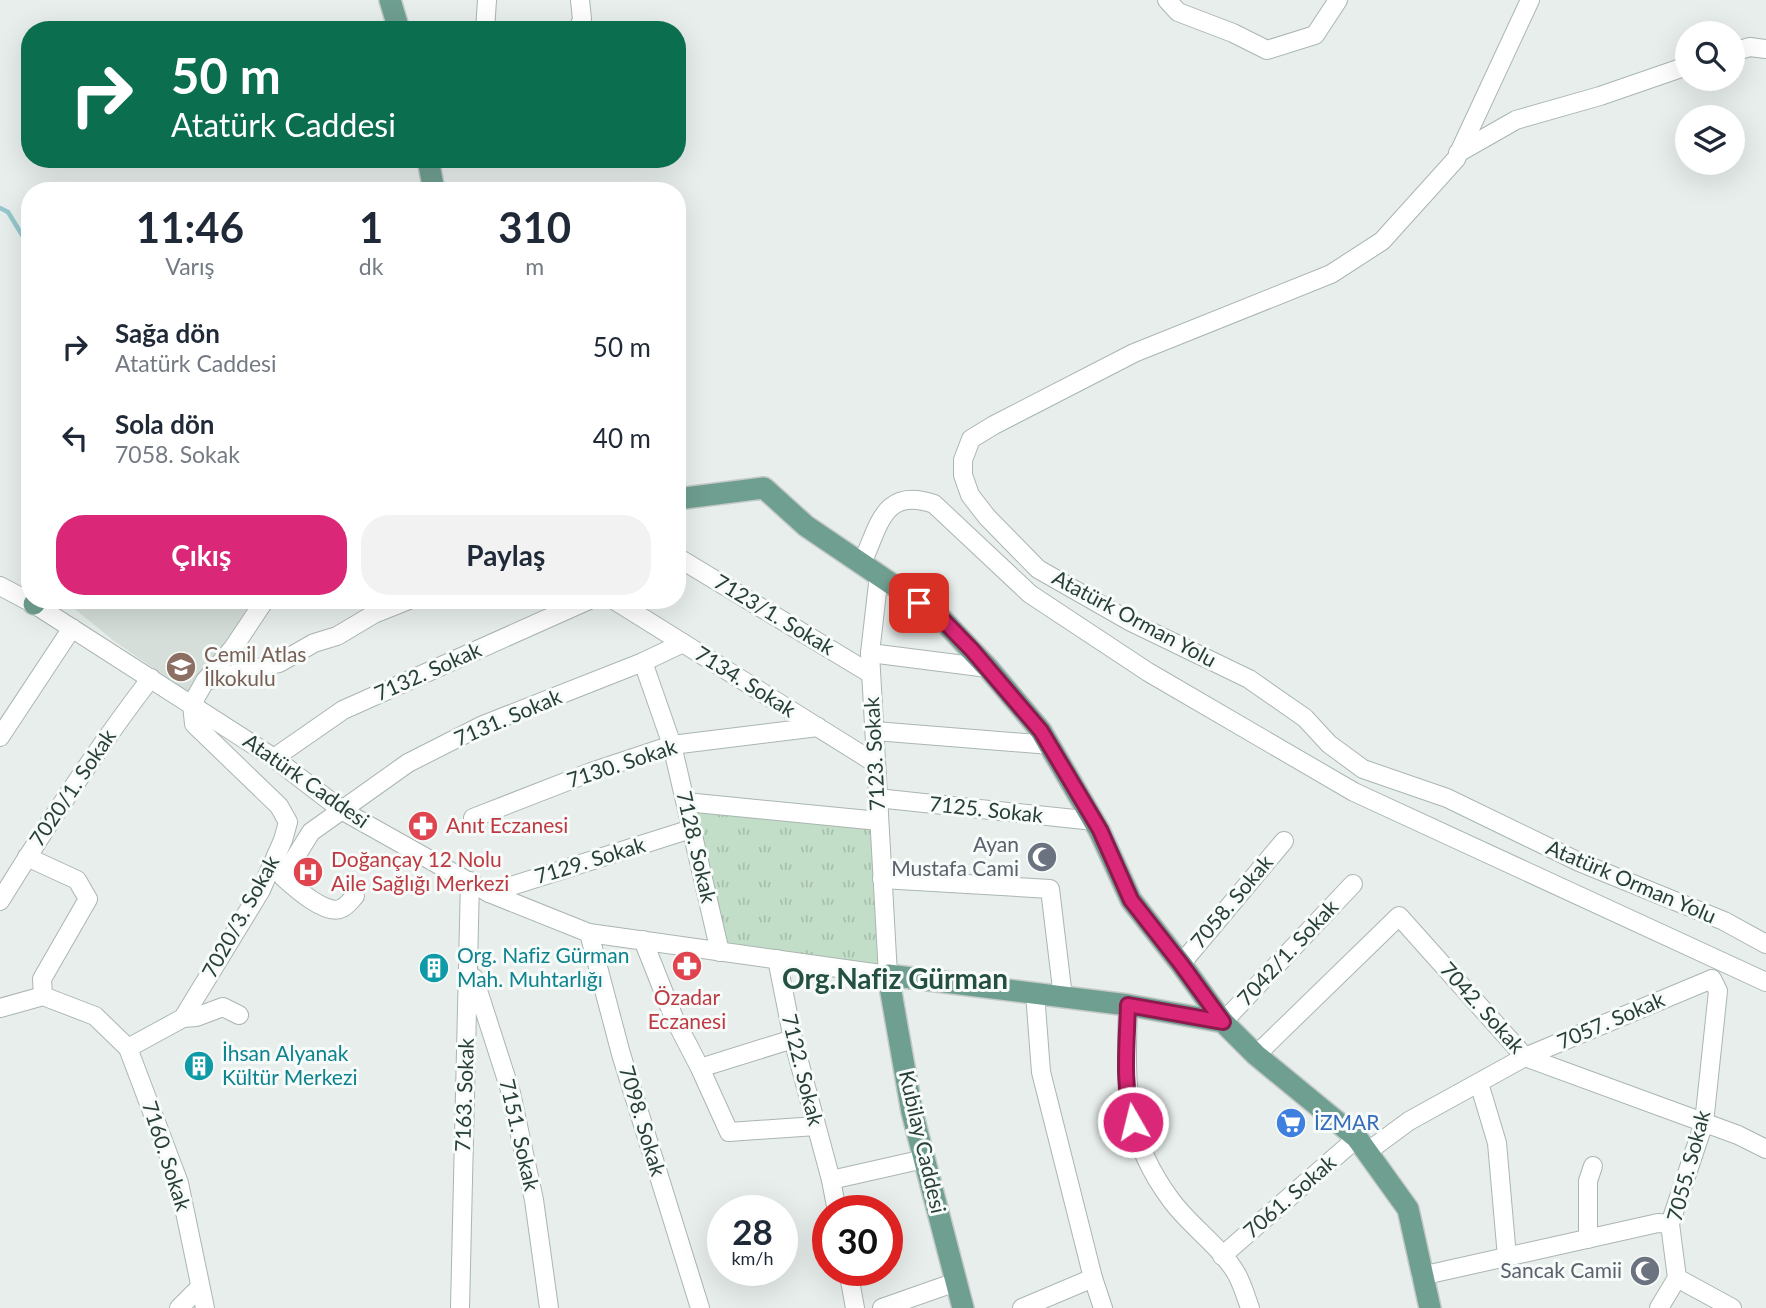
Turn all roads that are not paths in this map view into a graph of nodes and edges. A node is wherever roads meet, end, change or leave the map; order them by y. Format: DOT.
graph roads {
  1 [pos="390,0"];
  2 [pos="487,0"];
  3 [pos="580,0"];
  4 [pos="1167,0"];
  5 [pos="1338,0"];
  6 [pos="1530,0"];
  7 [pos="396,21"];
  8 [pos="486,21"];
  9 [pos="581,21"];
  10 [pos="1745,48"];
  11 [pos="1766,49"];
  12 [pos="1675,70"];
  13 [pos="1458,153"];
  14 [pos="686,498"];
  15 [pos="686,562"];
  16 [pos="870,569"];
  17 [pos="3,592"];
  18 [pos="21,597"];
  19 [pos="46,609"];
  20 [pos="259,609"];
  21 [pos="386,609"];
  22 [pos="569,609"];
  23 [pos="628,609"];
  24 [pos="72,628"];
  25 [pos="682,643"];
  26 [pos="870,653"];
  27 [pos="643,662"];
  28 [pos="988,668"];
  29 [pos="871,674"];
  30 [pos="151,678"];
  31 [pos="205,681"];
  32 [pos="192,704"];
  33 [pos="818,727"];
  34 [pos="875,731"];
  35 [pos="0,737"];
  36 [pos="672,744"];
  37 [pos="1050,745"];
  38 [pos="274,758"];
  39 [pos="875,763"];
  40 [pos="877,798"];
  41 [pos="686,802"];
  42 [pos="343,811"];
  43 [pos="473,818"];
  44 [pos="878,821"];
  45 [pos="1094,821"];
  46 [pos="691,829"];
  47 [pos="1284,841"];
  48 [pos="27,857"];
  49 [pos="882,879"];
  50 [pos="470,881"];
  51 [pos="1353,884"];
  52 [pos="489,893"];
  53 [pos="355,896"];
  54 [pos="0,901"];
  55 [pos="589,933"];
  56 [pos="643,940"];
  57 [pos="1766,944"];
  58 [pos="720,952"];
  59 [pos="777,959"];
  60 [pos="1718,960"];
  61 [pos="1181,964"];
  62 [pos="470,966"];
  63 [pos="888,975"];
  64 [pos="1712,979"];
  65 [pos="1766,982"];
  66 [pos="1035,993"];
  67 [pos="43,996"];
  68 [pos="1063,997"];
  69 [pos="1128,1005"];
  70 [pos="0,1008"];
  71 [pos="239,1015"];
  72 [pos="183,1018"];
  73 [pos="1223,1022"];
  74 [pos="793,1039"];
  75 [pos="128,1048"];
  76 [pos="1256,1055"];
  77 [pos="1525,1056"];
  78 [pos="700,1068"];
  79 [pos="1479,1083"];
  80 [pos="1704,1122"];
  81 [pos="816,1126"];
  82 [pos="1362,1145"];
  83 [pos="1766,1149"];
  84 [pos="924,1158"];
  85 [pos="1593,1167"];
  86 [pos="831,1180"];
  87 [pos="833,1195"];
  88 [pos="1670,1224"];
  89 [pos="1588,1239"];
  90 [pos="1222,1256"];
  91 [pos="1507,1257"];
  92 [pos="1421,1276"];
  93 [pos="1093,1278"];
  94 [pos="1676,1278"];
  95 [pos="956,1282"];
  96 [pos="851,1286"];
  97 [pos="200,1287"];
  98 [pos="179,1308"];
  99 [pos="205,1308"];
  100 [pos="460,1308"];
  101 [pos="549,1308"];
  102 [pos="700,1308"];
  103 [pos="855,1308"];
  104 [pos="882,1308"];
  105 [pos="963,1308"];
  106 [pos="1022,1308"];
  107 [pos="1102,1308"];
  108 [pos="1250,1308"];
  109 [pos="1430,1308"];
  110 [pos="1659,1308"];
  111 [pos="1732,1308"];
  1 -- 7 [label="main road"];
  2 -- 8 [label="street"];
  3 -- 9 [label="street"];
  4 -- 5 [label="street"];
  6 -- 13 [label="street, Atatürk Orman Yolu"];
  10 -- 11 [label="street"];
  12 -- 13 [label="street"];
  13 -- 57 [label="street, Atatürk Orman Yolu"];
  14 -- 16 [label="main road, 7058. Sokak"];
  15 -- 29 [label="street, 7123/1. Sokak"];
  16 -- 26 [label="street, 7123. Sokak"];
  16 -- 28 [label="main road, 7058. Sokak"];
  16 -- 60 [label="street, 7123. Sokak"];
  17 -- 18 [label="street, Atatürk Caddesi"];
  19 -- 24 [label="street, Atatürk Caddesi"];
  20 -- 31 [label="street"];
  21 -- 31 [label="street"];
  22 -- 38 [label="street, 7132. Sokak"];
  23 -- 25 [label="street, 7134. Sokak"];
  24 -- 30 [label="street, Atatürk Caddesi"];
  24 -- 35 [label="street"];
  25 -- 27 [label="street, 7131. Sokak"];
  25 -- 33 [label="street, 7134. Sokak"];
  26 -- 28 [label="street"];
  26 -- 29 [label="street, 7123. Sokak"];
  27 -- 36 [label="street, 7128. Sokak"];
  27 -- 42 [label="street, 7131. Sokak"];
  28 -- 37 [label="main road, 7058. Sokak"];
  29 -- 34 [label="street, 7123. Sokak"];
  30 -- 32 [label="street, Atatürk Caddesi"];
  30 -- 48 [label="street, 7020/1. Sokak"];
  31 -- 32 [label="street"];
  32 -- 38 [label="street, Atatürk Caddesi"];
  32 -- 72 [label="street, 7020/3. Sokak"];
  33 -- 36 [label="street, 7130. Sokak"];
  33 -- 39 [label="street, 7134. Sokak"];
  34 -- 37 [label="street"];
  34 -- 39 [label="street, 7123. Sokak"];
  36 -- 41 [label="street, 7128. Sokak"];
  36 -- 43 [label="street, 7130. Sokak"];
  37 -- 45 [label="main road, 7058. Sokak"];
  38 -- 42 [label="street, Atatürk Caddesi"];
  39 -- 40 [label="street, 7123. Sokak"];
  40 -- 44 [label="street, 7123. Sokak"];
  40 -- 45 [label="street, 7125. Sokak"];
  41 -- 44 [label="street"];
  41 -- 46 [label="street, 7128. Sokak"];
  42 -- 50 [label="street, Atatürk Caddesi"];
  42 -- 53 [label="street, 7131. Sokak"];
  44 -- 49 [label="street, 7123. Sokak"];
  45 -- 61 [label="main road, 7058. Sokak"];
  46 -- 52 [label="street, 7129. Sokak"];
  46 -- 58 [label="street, 7128. Sokak"];
  47 -- 61 [label="street, 7058. Sokak"];
  48 -- 54 [label="street, 7020/1. Sokak"];
  48 -- 67 [label="street"];
  49 -- 63 [label="street, 7123. Sokak"];
  49 -- 68 [label="street"];
  50 -- 52 [label="street, Atatürk Caddesi"];
  50 -- 62 [label="street, 7163. Sokak"];
  51 -- 73 [label="street, 7042/1. Sokak"];
  52 -- 55 [label="street, Atatürk Caddesi"];
  55 -- 56 [label="street, Atatürk Caddesi"];
  55 -- 102 [label="street, 7098. Sokak"];
  56 -- 58 [label="street, Atatürk Caddesi"];
  56 -- 78 [label="street"];
  58 -- 59 [label="street, Atatürk Caddesi"];
  59 -- 63 [label="street, Atatürk Caddesi"];
  59 -- 74 [label="street, 7122. Sokak"];
  60 -- 64 [label="street"];
  60 -- 65 [label="street, 7123. Sokak"];
  61 -- 73 [label="main road, 7058. Sokak"];
  62 -- 100 [label="street, 7163. Sokak"];
  62 -- 101 [label="street, 7151. Sokak"];
  63 -- 66 [label="main road, Atatürk Caddesi"];
  63 -- 84 [label="main road, Kubilay Caddesi"];
  64 -- 77 [label="street, 7057. Sokak"];
  64 -- 80 [label="street, 7055. Sokak"];
  66 -- 68 [label="main road, Atatürk Caddesi"];
  66 -- 93 [label="street"];
  67 -- 70 [label="street"];
  67 -- 75 [label="street"];
  68 -- 69 [label="main road, Atatürk Caddesi"];
  69 -- 73 [label="main road, Atatürk Caddesi"];
  69 -- 90 [label="street"];
  71 -- 72 [label="street"];
  72 -- 75 [label="street"];
  73 -- 76 [label="main road"];
  74 -- 78 [label="street"];
  74 -- 81 [label="street, 7122. Sokak"];
  75 -- 97 [label="street, 7160. Sokak"];
  76 -- 77 [label="street, 7042. Sokak"];
  76 -- 82 [label="main road"];
  77 -- 79 [label="street, 7057. Sokak"];
  77 -- 80 [label="street, 7042. Sokak"];
  78 -- 81 [label="street"];
  79 -- 82 [label="street, 7057. Sokak"];
  79 -- 91 [label="street"];
  80 -- 83 [label="street, 7042. Sokak"];
  80 -- 88 [label="street, 7055. Sokak"];
  81 -- 86 [label="street, 7122. Sokak"];
  82 -- 90 [label="street, 7061. Sokak"];
  82 -- 92 [label="main road"];
  84 -- 86 [label="street"];
  84 -- 95 [label="main road, Kubilay Caddesi"];
  85 -- 89 [label="street"];
  86 -- 87 [label="street, 7122. Sokak"];
  88 -- 89 [label="street"];
  88 -- 94 [label="street, 7055. Sokak"];
  89 -- 91 [label="street"];
  90 -- 108 [label="street"];
  91 -- 92 [label="street"];
  92 -- 109 [label="main road"];
  93 -- 106 [label="street"];
  93 -- 107 [label="street"];
  94 -- 110 [label="street"];
  94 -- 111 [label="street"];
  95 -- 104 [label="street"];
  95 -- 105 [label="main road, Kubilay Caddesi"];
  96 -- 103 [label="street"];
  97 -- 98 [label="street"];
  97 -- 99 [label="street, 7160. Sokak"];
}
